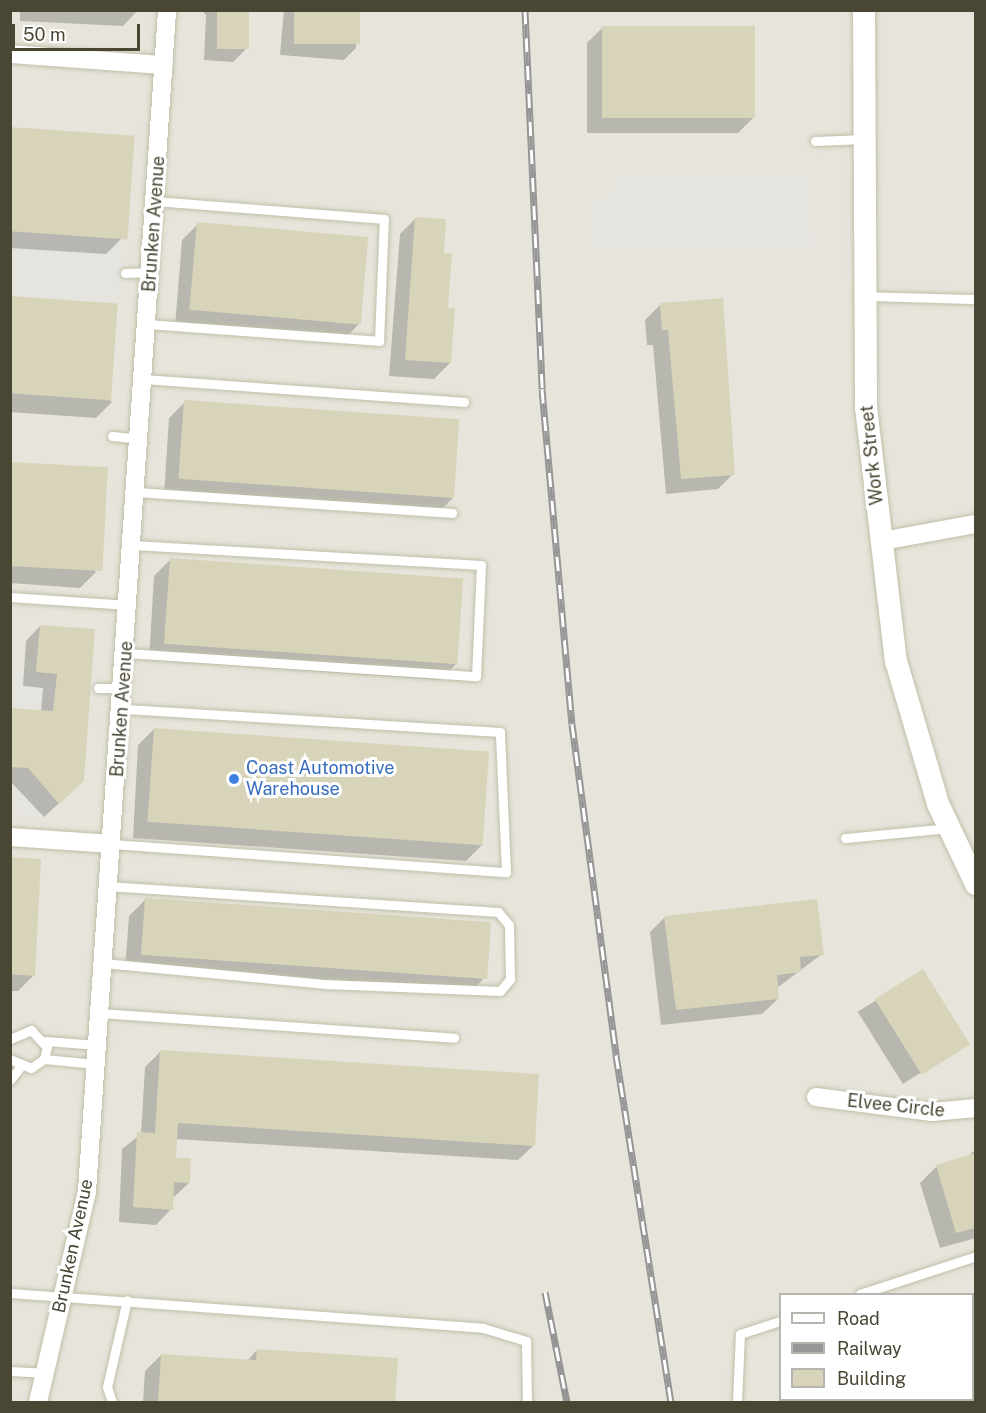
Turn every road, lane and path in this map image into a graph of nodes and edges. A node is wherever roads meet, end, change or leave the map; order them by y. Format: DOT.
graph roads {
  1 [pos="168,10"];
  2 [pos="864,10"];
  3 [pos="10,54"];
  4 [pos="164,65"];
  5 [pos="865,139"];
  6 [pos="815,141"];
  7 [pos="156,201"];
  8 [pos="151,272"];
  9 [pos="125,273"];
  10 [pos="866,296"];
  11 [pos="975,299"];
  12 [pos="148,324"];
  13 [pos="144,379"];
  14 [pos="464,402"];
  15 [pos="112,436"];
  16 [pos="140,439"];
  17 [pos="137,492"];
  18 [pos="452,513"];
  19 [pos="975,524"];
  20 [pos="882,541"];
  21 [pos="133,544"];
  22 [pos="10,597"];
  23 [pos="129,605"];
  24 [pos="126,653"];
  25 [pos="98,688"];
  26 [pos="124,688"];
  27 [pos="122,709"];
  28 [pos="949,828"];
  29 [pos="10,837"];
  30 [pos="845,838"];
  31 [pos="112,844"];
  32 [pos="975,884"];
  33 [pos="108,886"];
  34 [pos="103,963"];
  35 [pos="100,1013"];
  36 [pos="454,1038"];
  37 [pos="10,1039"];
  38 [pos="46,1041"];
  39 [pos="98,1045"];
  40 [pos="10,1059"];
  41 [pos="44,1059"];
  42 [pos="96,1064"];
  43 [pos="20,1067"];
  44 [pos="10,1080"];
  45 [pos="816,1097"];
  46 [pos="975,1108"];
  47 [pos="975,1256"];
  48 [pos="10,1293"];
  49 [pos="863,1293"];
  50 [pos="64,1294"];
  51 [pos="127,1300"];
  52 [pos="779,1321"];
  53 [pos="10,1371"];
  54 [pos="44,1373"];
  55 [pos="38,1402"];
  56 [pos="111,1402"];
  57 [pos="527,1402"];
  58 [pos="737,1402"];
  1 -- 4 [label="street, Brunken Avenue"];
  2 -- 5 [label="street, Work Street"];
  3 -- 4 [label="street"];
  4 -- 7 [label="street, Brunken Avenue"];
  5 -- 6 [label="lane"];
  5 -- 10 [label="street, Work Street"];
  7 -- 8 [label="street, Brunken Avenue"];
  7 -- 12 [label="lane"];
  8 -- 9 [label="lane"];
  8 -- 12 [label="street, Brunken Avenue"];
  10 -- 11 [label="lane"];
  10 -- 20 [label="street, Work Street"];
  12 -- 13 [label="street, Brunken Avenue"];
  13 -- 14 [label="lane"];
  13 -- 16 [label="street, Brunken Avenue"];
  15 -- 16 [label="lane"];
  16 -- 17 [label="street, Brunken Avenue"];
  17 -- 18 [label="lane"];
  17 -- 21 [label="street, Brunken Avenue"];
  19 -- 20 [label="street"];
  20 -- 28 [label="street, Work Street"];
  21 -- 23 [label="street, Brunken Avenue"];
  21 -- 24 [label="lane"];
  22 -- 23 [label="lane"];
  23 -- 24 [label="street, Brunken Avenue"];
  24 -- 26 [label="street, Brunken Avenue"];
  25 -- 26 [label="lane"];
  26 -- 27 [label="street, Brunken Avenue"];
  27 -- 31 [label="street, Brunken Avenue"];
  27 -- 31 [label="lane"];
  28 -- 30 [label="lane"];
  28 -- 32 [label="street, Work Street"];
  29 -- 31 [label="street"];
  31 -- 33 [label="street, Brunken Avenue"];
  33 -- 34 [label="street, Brunken Avenue"];
  33 -- 34 [label="lane"];
  34 -- 35 [label="street, Brunken Avenue"];
  35 -- 36 [label="lane"];
  35 -- 39 [label="street, Brunken Avenue"];
  37 -- 38 [label="lane"];
  38 -- 39 [label="lane"];
  38 -- 41 [label="lane"];
  39 -- 42 [label="street, Brunken Avenue"];
  40 -- 43 [label="lane"];
  41 -- 42 [label="lane"];
  41 -- 43 [label="lane"];
  42 -- 50 [label="street, Brunken Avenue"];
  43 -- 44 [label="lane"];
  45 -- 46 [label="street, Elvee Circle"];
  47 -- 49 [label="lane"];
  48 -- 50 [label="lane"];
  50 -- 51 [label="lane"];
  50 -- 54 [label="street, Brunken Avenue"];
  51 -- 56 [label="lane"];
  51 -- 57 [label="lane"];
  52 -- 58 [label="lane"];
  53 -- 54 [label="lane"];
  54 -- 55 [label="street, Brunken Avenue"];
}
